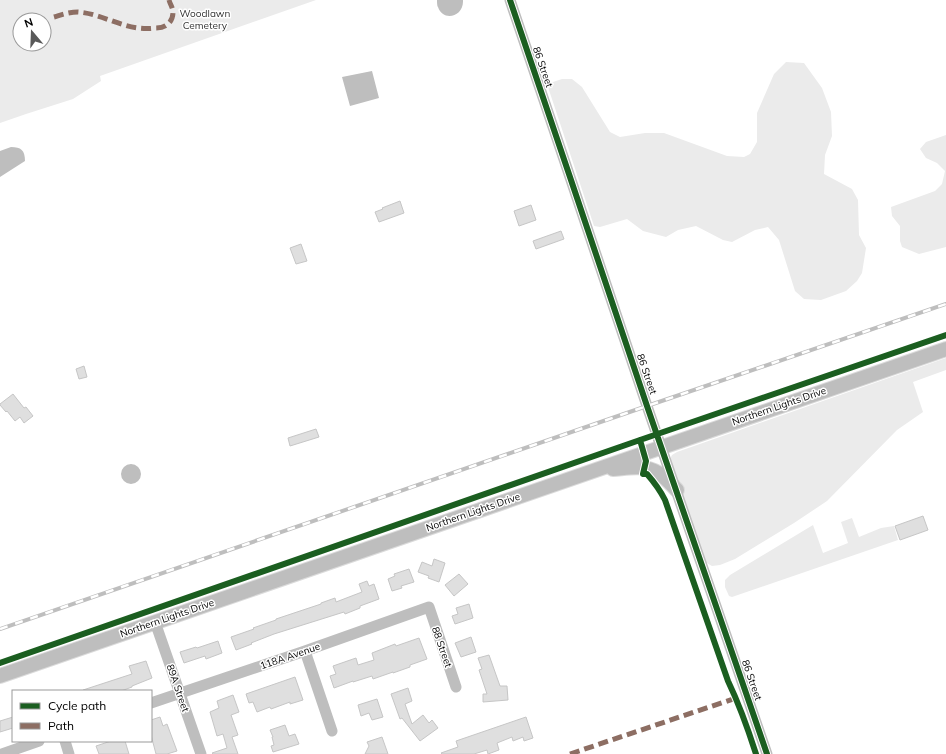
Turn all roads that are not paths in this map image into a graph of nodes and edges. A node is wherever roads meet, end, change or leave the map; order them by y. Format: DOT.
graph roads {
  1 [pos="510,0"];
  2 [pos="946,349"];
  3 [pos="661,447"];
  4 [pos="589,471"];
  5 [pos="677,490"];
  6 [pos="429,607"];
  7 [pos="155,622"];
  8 [pos="305,651"];
  9 [pos="0,676"];
  10 [pos="456,687"];
  11 [pos="180,693"];
  12 [pos="152,703"];
  13 [pos="332,731"];
  14 [pos="36,742"];
  15 [pos="65,742"];
  16 [pos="2,754"];
  17 [pos="69,754"];
  18 [pos="201,754"];
  19 [pos="767,754"];
  1 -- 3 [label="street, 86 Street"];
  2 -- 3 [label="main road, Northern Lights Drive"];
  3 -- 4 [label="main road, Northern Lights Drive"];
  3 -- 5 [label="street, 86 Street"];
  4 -- 5 [label="main road"];
  4 -- 7 [label="main road, Northern Lights Drive"];
  5 -- 19 [label="street, 86 Street"];
  6 -- 8 [label="street, 118A Avenue"];
  6 -- 10 [label="street, 88 Street"];
  7 -- 9 [label="main road, Northern Lights Drive"];
  7 -- 11 [label="street, 89A Street"];
  8 -- 11 [label="street, 118A Avenue"];
  8 -- 13 [label="street"];
  11 -- 12 [label="street, 118A Avenue"];
  11 -- 18 [label="street, 89A Street"];
  14 -- 16 [label="street"];
  15 -- 17 [label="street"];
}
